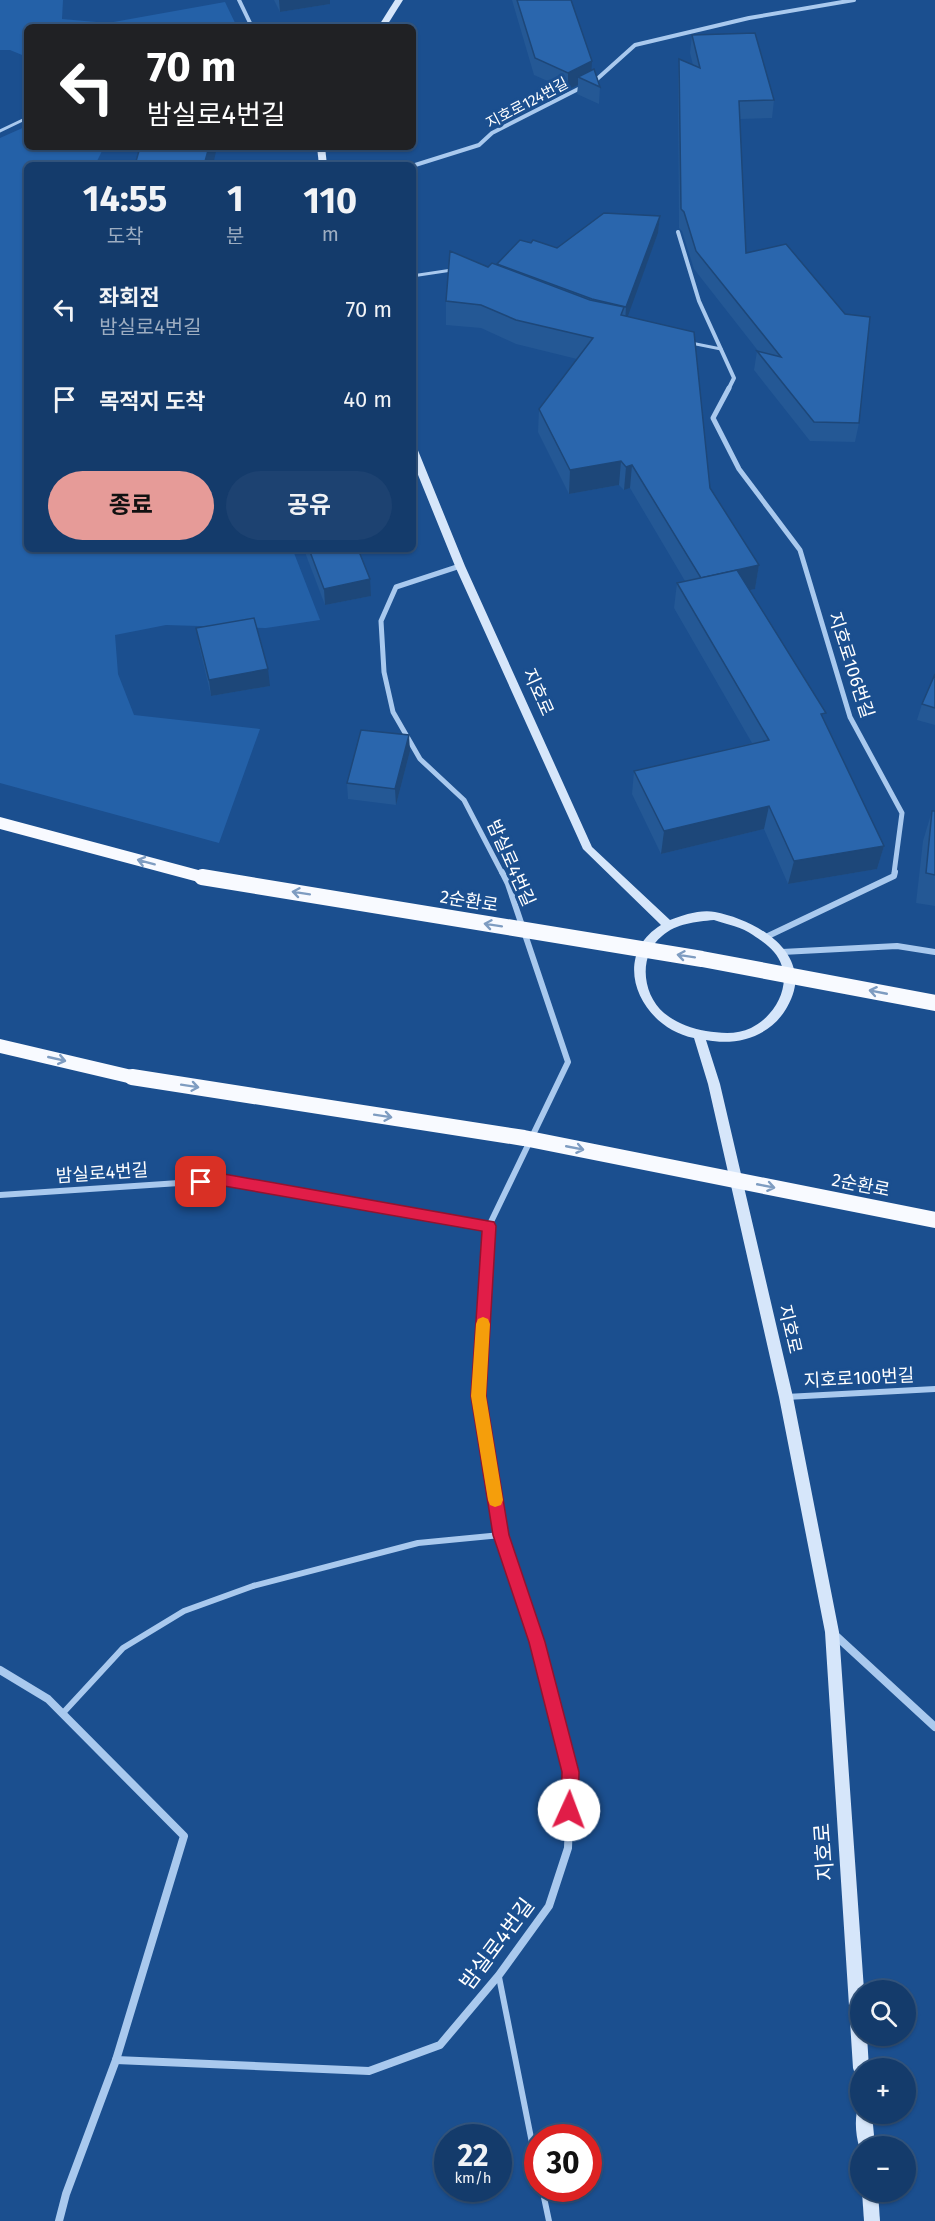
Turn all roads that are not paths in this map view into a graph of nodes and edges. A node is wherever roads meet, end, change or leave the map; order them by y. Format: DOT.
graph roads {
  1 [pos="239,0"];
  2 [pos="399,0"];
  3 [pos="854,0"];
  4 [pos="251,24"];
  5 [pos="384,24"];
  6 [pos="24,119"];
  7 [pos="0,131"];
  8 [pos="416,165"];
  9 [pos="678,232"];
  10 [pos="456,269"];
  11 [pos="416,275"];
  12 [pos="688,342"];
  13 [pos="721,349"];
  14 [pos="416,458"];
  15 [pos="460,566"];
  16 [pos="0,823"];
  17 [pos="668,926"];
  18 [pos="768,936"];
  19 [pos="782,952"];
  20 [pos="935,952"];
  21 [pos="935,1003"];
  22 [pos="699,1036"];
  23 [pos="0,1046"];
  24 [pos="0,1194"];
  25 [pos="935,1220"];
  26 [pos="489,1226"];
  27 [pos="935,1389"];
  28 [pos="786,1397"];
  29 [pos="501,1535"];
  30 [pos="832,1632"];
  31 [pos="0,1670"];
  32 [pos="63,1713"];
  33 [pos="935,1727"];
  34 [pos="498,1975"];
  35 [pos="860,2058"];
  36 [pos="116,2060"];
  37 [pos="528,2124"];
  38 [pos="545,2202"];
  39 [pos="871,2202"];
  40 [pos="59,2221"];
  41 [pos="549,2221"];
  42 [pos="872,2221"];
  1 -- 4 [label="street"];
  2 -- 5 [label="main road"];
  3 -- 8 [label="street, 지호로124번길"];
  6 -- 7 [label="lane"];
  9 -- 13 [label="street, 지호로106번길"];
  10 -- 11 [label="lane"];
  12 -- 13 [label="lane"];
  13 -- 18 [label="street, 지호로106번길"];
  14 -- 15 [label="main road, 지호로"];
  15 -- 17 [label="main road, 지호로"];
  15 -- 26 [label="street, 밤실로4번길"];
  21 -- 16 [label="highway, 2순환로, one-way, bridge"];
  17 -- 18 [label="main road"];
  17 -- 22 [label="main road"];
  18 -- 19 [label="main road"];
  19 -- 20 [label="street"];
  19 -- 22 [label="main road"];
  22 -- 28 [label="main road, 지호로"];
  23 -- 25 [label="highway, 2순환로, one-way, bridge"];
  24 -- 26 [label="street, 밤실로4번길"];
  26 -- 29 [label="street, 밤실로4번길"];
  27 -- 28 [label="street, 지호로100번길"];
  28 -- 30 [label="main road, 지호로"];
  29 -- 32 [label="lane"];
  29 -- 34 [label="street, 밤실로4번길"];
  30 -- 33 [label="street"];
  30 -- 35 [label="main road, 지호로"];
  31 -- 32 [label="street"];
  32 -- 36 [label="street"];
  34 -- 36 [label="street, 밤실로4번길"];
  34 -- 37 [label="lane"];
  36 -- 40 [label="street"];
  38 -- 41 [label="lane"];
  39 -- 42 [label="main road"];
}
